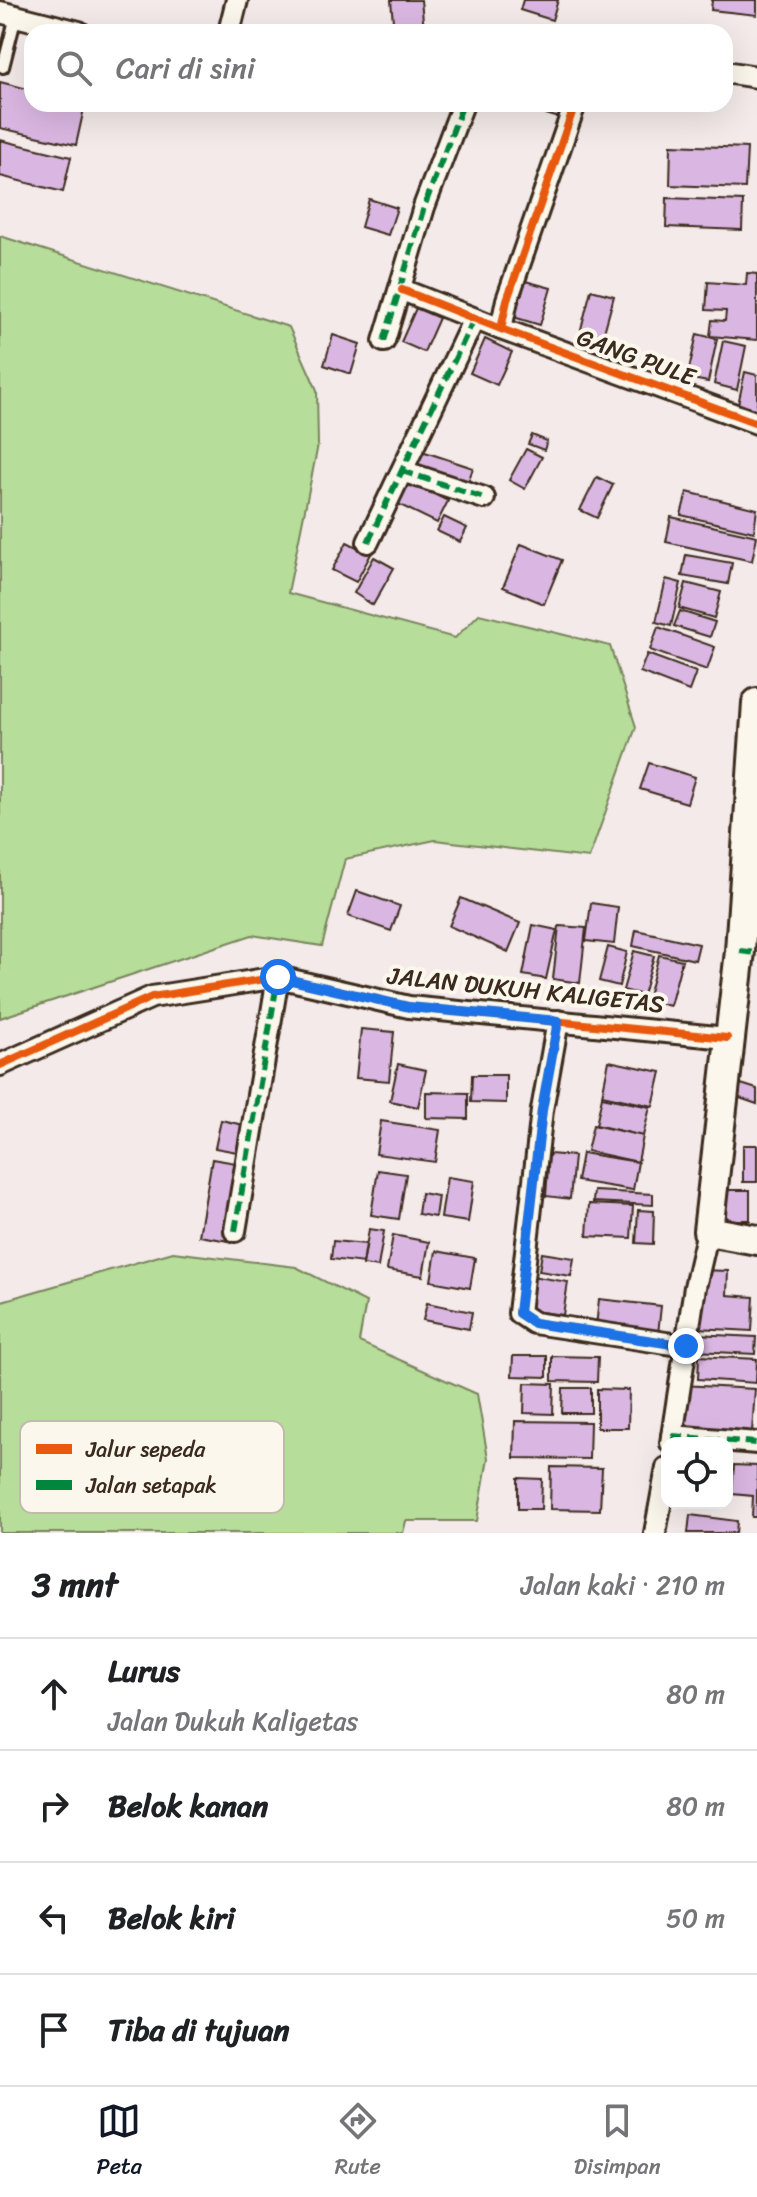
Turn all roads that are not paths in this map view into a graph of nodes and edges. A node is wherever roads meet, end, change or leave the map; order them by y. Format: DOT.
graph roads {
  1 [pos="237,0"];
  2 [pos="8,14"];
  3 [pos="47,24"];
  4 [pos="231,24"];
  5 [pos="3,67"];
  6 [pos="733,73"];
  7 [pos="757,77"];
  8 [pos="460,112"];
  9 [pos="572,112"];
  10 [pos="402,290"];
  11 [pos="474,319"];
  12 [pos="501,329"];
  13 [pos="384,341"];
  14 [pos="757,423"];
  15 [pos="402,471"];
  16 [pos="484,498"];
  17 [pos="368,542"];
  18 [pos="757,703"];
  19 [pos="755,770"];
  20 [pos="748,952"];
  21 [pos="278,977"];
  22 [pos="558,1021"];
  23 [pos="727,1038"];
  24 [pos="0,1065"];
  25 [pos="235,1231"];
  26 [pos="708,1231"];
  27 [pos="757,1240"];
  28 [pos="686,1346"];
  29 [pos="672,1437"];
  30 [pos="733,1442"];
  31 [pos="757,1443"];
  32 [pos="661,1500"];
  33 [pos="655,1533"];
  1 -- 4 [label="street"];
  2 -- 3 [label="street"];
  2 -- 5 [label="lane"];
  6 -- 7 [label="street"];
  8 -- 10 [label="street"];
  9 -- 12 [label="street"];
  10 -- 11 [label="street, GANG PULE"];
  10 -- 13 [label="street"];
  11 -- 12 [label="street, GANG PULE"];
  11 -- 15 [label="street"];
  12 -- 14 [label="street, GANG PULE"];
  15 -- 16 [label="street"];
  15 -- 17 [label="street"];
  18 -- 19 [label="main road"];
  19 -- 20 [label="main road"];
  20 -- 23 [label="main road"];
  21 -- 22 [label="street, JALAN DUKUH KALIGETAS"];
  21 -- 24 [label="street, JALAN DUKUH KALIGETAS"];
  21 -- 25 [label="street"];
  22 -- 23 [label="street, JALAN DUKUH KALIGETAS"];
  22 -- 28 [label="street"];
  23 -- 26 [label="main road"];
  26 -- 27 [label="main road"];
  26 -- 28 [label="street"];
  28 -- 29 [label="street"];
  30 -- 31 [label="street"];
  32 -- 33 [label="street"];
}
